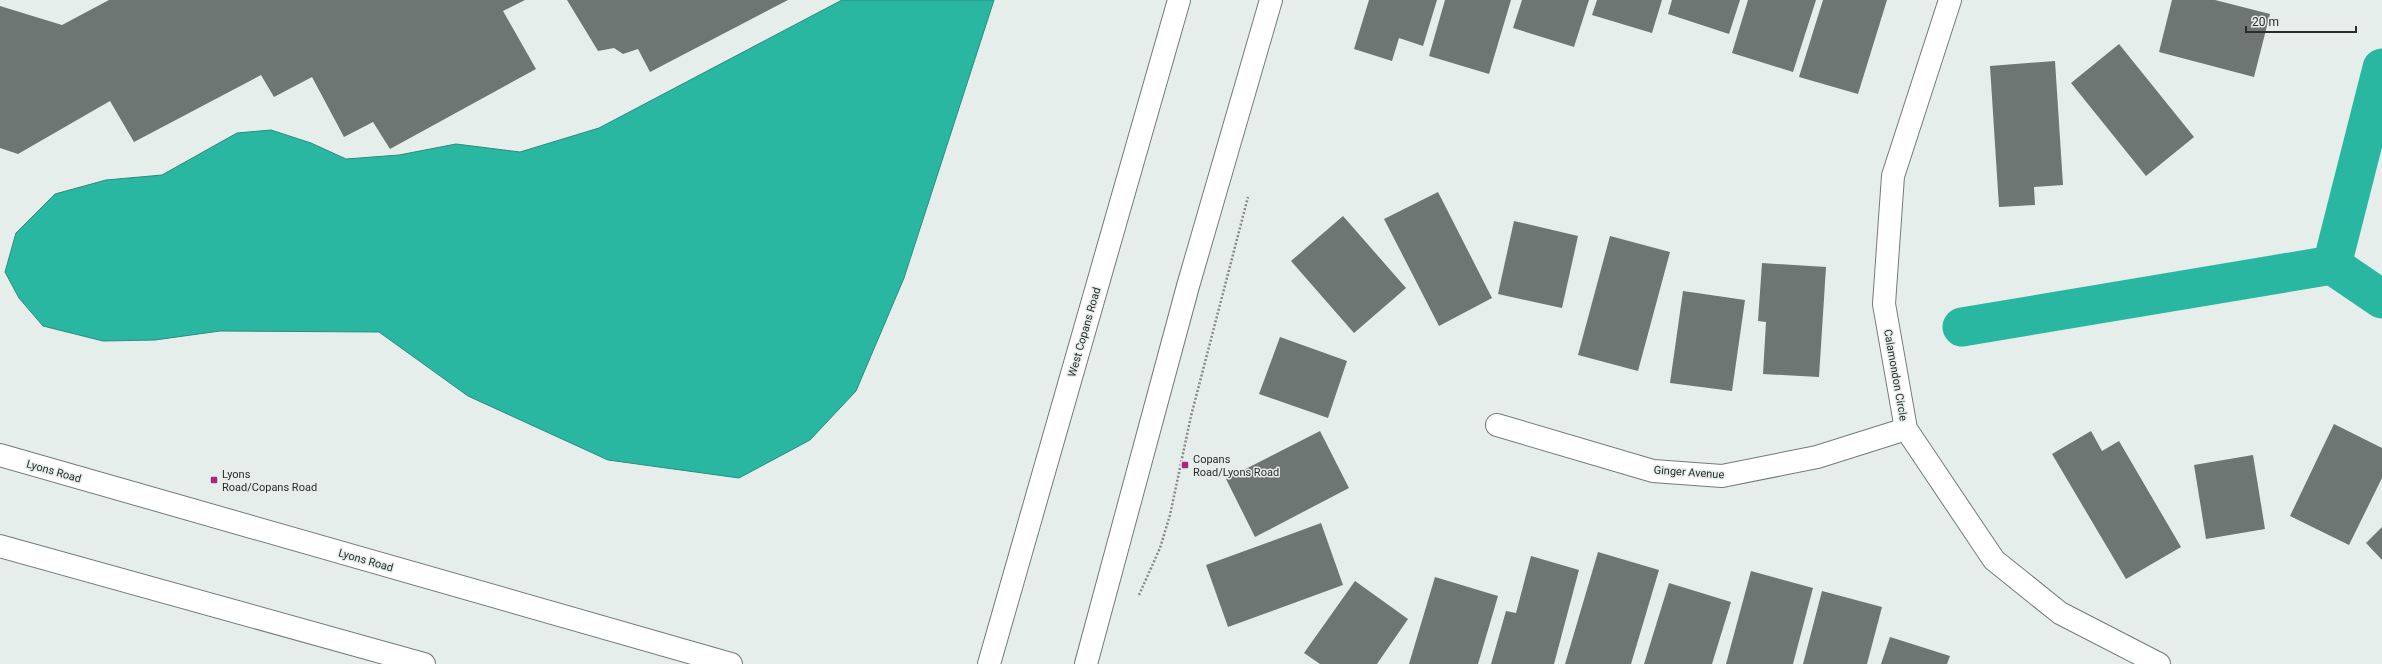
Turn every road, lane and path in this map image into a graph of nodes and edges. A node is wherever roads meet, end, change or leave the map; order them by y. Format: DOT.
graph roads {
  1 [pos="1179,0"];
  2 [pos="1271,0"];
  3 [pos="1950,0"];
  4 [pos="1250,191"];
  5 [pos="1497,426"];
  6 [pos="1906,429"];
  7 [pos="0,455"];
  8 [pos="0,546"];
  9 [pos="1137,598"];
  10 [pos="424,664"];
  11 [pos="731,664"];
  12 [pos="989,664"];
  13 [pos="1086,664"];
  14 [pos="2159,664"];
  1 -- 12 [label="main road, West Copans Road"];
  2 -- 13 [label="main road"];
  3 -- 6 [label="main road, Calamondon Circle"];
  4 -- 9 [label="path"];
  5 -- 6 [label="main road, Ginger Avenue"];
  6 -- 14 [label="main road, Calamondon Circle"];
  7 -- 11 [label="main road, Lyons Road"];
  8 -- 10 [label="main road"];
}
